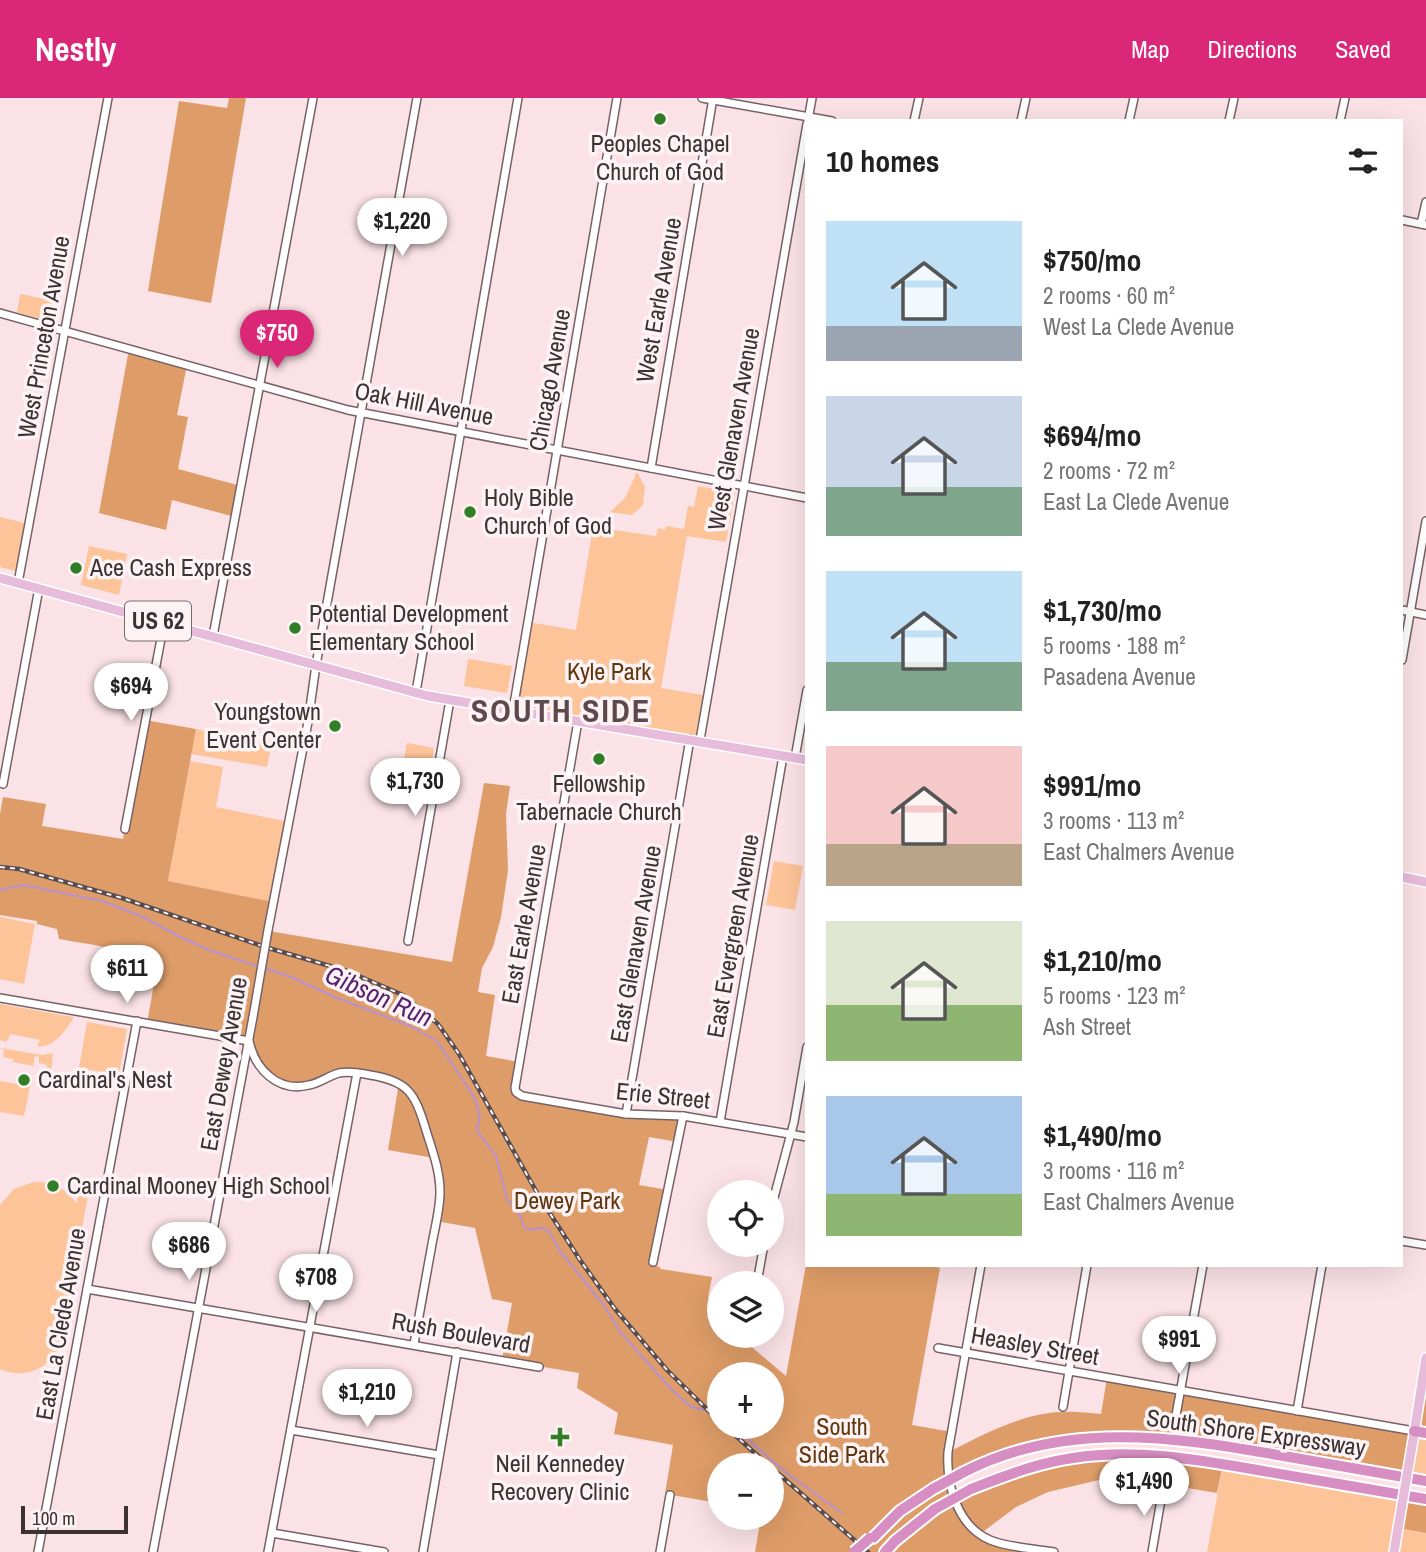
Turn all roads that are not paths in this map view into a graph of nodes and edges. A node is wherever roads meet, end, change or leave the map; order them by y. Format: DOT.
graph roads {
  1 [pos="107,98"];
  2 [pos="313,98"];
  3 [pos="417,98"];
  4 [pos="518,98"];
  5 [pos="617,98"];
  6 [pos="702,98"];
  7 [pos="813,98"];
  8 [pos="919,98"];
  9 [pos="1026,98"];
  10 [pos="1134,98"];
  11 [pos="1234,98"];
  12 [pos="1345,98"];
  13 [pos="713,99"];
  14 [pos="808,119"];
  15 [pos="914,119"];
  16 [pos="1021,119"];
  17 [pos="1129,119"];
  18 [pos="1229,119"];
  19 [pos="1340,119"];
  20 [pos="805,120"];
  21 [pos="805,138"];
  22 [pos="1426,202"];
  23 [pos="1403,220"];
  24 [pos="1424,224"];
  25 [pos="0,313"];
  26 [pos="64,331"];
  27 [pos="260,385"];
  28 [pos="361,412"];
  29 [pos="461,432"];
  30 [pos="557,450"];
  31 [pos="650,468"];
  32 [pos="744,486"];
  33 [pos="805,498"];
  34 [pos="1426,521"];
  35 [pos="0,578"];
  36 [pos="18,583"];
  37 [pos="39,589"];
  38 [pos="1406,611"];
  39 [pos="1426,615"];
  40 [pos="164,623"];
  41 [pos="213,636"];
  42 [pos="1403,648"];
  43 [pos="316,664"];
  44 [pos="416,692"];
  45 [pos="450,700"];
  46 [pos="805,701"];
  47 [pos="513,710"];
  48 [pos="578,721"];
  49 [pos="695,740"];
  50 [pos="783,756"];
  51 [pos="795,758"];
  52 [pos="805,760"];
  53 [pos="3,784"];
  54 [pos="125,829"];
  55 [pos="1403,877"];
  56 [pos="1426,882"];
  57 [pos="408,942"];
  58 [pos="0,998"];
  59 [pos="137,1021"];
  60 [pos="249,1041"];
  61 [pos="805,1058"];
  62 [pos="357,1073"];
  63 [pos="516,1092"];
  64 [pos="626,1114"];
  65 [pos="683,1116"];
  66 [pos="720,1122"];
  67 [pos="791,1135"];
  68 [pos="805,1137"];
  69 [pos="779,1180"];
  70 [pos="1403,1241"];
  71 [pos="1426,1245"];
  72 [pos="653,1262"];
  73 [pos="981,1267"];
  74 [pos="1087,1267"];
  75 [pos="1203,1267"];
  76 [pos="1322,1267"];
  77 [pos="87,1289"];
  78 [pos="198,1308"];
  79 [pos="310,1327"];
  80 [pos="414,1344"];
  81 [pos="938,1348"];
  82 [pos="457,1352"];
  83 [pos="966,1353"];
  84 [pos="1426,1358"];
  85 [pos="539,1367"];
  86 [pos="1069,1371"];
  87 [pos="1180,1391"];
  88 [pos="1063,1407"];
  89 [pos="1297,1411"];
  90 [pos="1175,1421"];
  91 [pos="291,1430"];
  92 [pos="1420,1432"];
  93 [pos="439,1455"];
  94 [pos="1426,1481"];
  95 [pos="1163,1488"];
  96 [pos="670,1495"];
  97 [pos="1426,1499"];
  98 [pos="272,1533"];
  99 [pos="871,1538"];
  100 [pos="38,1552"];
  101 [pos="153,1552"];
  102 [pos="268,1552"];
  103 [pos="384,1552"];
  104 [pos="423,1552"];
  105 [pos="660,1552"];
  106 [pos="854,1552"];
  107 [pos="861,1552"];
  108 [pos="886,1552"];
  109 [pos="1054,1552"];
  110 [pos="1152,1552"];
  111 [pos="1394,1552"];
  1 -- 26 [label="street, West Princeton Avenue"];
  2 -- 27 [label="street"];
  3 -- 28 [label="street, East Dewey Avenue"];
  4 -- 29 [label="street"];
  5 -- 30 [label="street, Chicago Avenue"];
  6 -- 13 [label="street"];
  7 -- 14 [label="street, West Glenaven Avenue"];
  8 -- 15 [label="street"];
  9 -- 16 [label="street"];
  10 -- 17 [label="street"];
  11 -- 18 [label="street"];
  12 -- 19 [label="street"];
  13 -- 20 [label="street"];
  13 -- 31 [label="street, West Earle Avenue"];
  21 -- 32 [label="street, West Glenaven Avenue"];
  22 -- 24 [label="street"];
  23 -- 24 [label="street"];
  25 -- 26 [label="street, Oak Hill Avenue"];
  26 -- 27 [label="street, Oak Hill Avenue"];
  26 -- 36 [label="street, West Princeton Avenue"];
  27 -- 28 [label="street, Oak Hill Avenue"];
  27 -- 41 [label="street"];
  28 -- 29 [label="street, Oak Hill Avenue"];
  28 -- 43 [label="street, East Dewey Avenue"];
  29 -- 30 [label="street, Oak Hill Avenue"];
  29 -- 44 [label="street"];
  30 -- 31 [label="street, Oak Hill Avenue"];
  30 -- 47 [label="street, Chicago Avenue"];
  31 -- 32 [label="street, Oak Hill Avenue"];
  32 -- 33 [label="street, Oak Hill Avenue"];
  32 -- 49 [label="street, West Glenaven Avenue"];
  34 -- 38 [label="street"];
  35 -- 36 [label="main road, US 62"];
  36 -- 37 [label="main road, US 62"];
  37 -- 40 [label="main road, US 62"];
  37 -- 53 [label="street"];
  38 -- 39 [label="street"];
  38 -- 42 [label="street"];
  40 -- 41 [label="main road, US 62"];
  40 -- 54 [label="street"];
  41 -- 43 [label="main road, US 62"];
  43 -- 44 [label="main road, US 62"];
  43 -- 60 [label="street, East Dewey Avenue, bridge"];
  44 -- 45 [label="main road, US 62"];
  45 -- 47 [label="main road, US 62"];
  45 -- 57 [label="street"];
  46 -- 51 [label="street"];
  47 -- 48 [label="main road, US 62"];
  48 -- 49 [label="main road, US 62"];
  48 -- 63 [label="street, East Earle Avenue"];
  49 -- 50 [label="main road, US 62"];
  49 -- 64 [label="street, East Glenaven Avenue"];
  50 -- 51 [label="main road, US 62"];
  50 -- 66 [label="street, East Evergreen Avenue"];
  51 -- 52 [label="main road, US 62"];
  55 -- 56 [label="main road"];
  58 -- 59 [label="street"];
  59 -- 60 [label="street"];
  59 -- 77 [label="street, East La Clede Avenue"];
  60 -- 62 [label="street"];
  60 -- 78 [label="street, East Dewey Avenue"];
  61 -- 67 [label="street"];
  62 -- 79 [label="street"];
  62 -- 80 [label="street"];
  63 -- 64 [label="street, Erie Street"];
  64 -- 65 [label="street, Erie Street"];
  65 -- 66 [label="street, Erie Street"];
  65 -- 72 [label="street"];
  66 -- 67 [label="street, Erie Street"];
  67 -- 68 [label="street, Erie Street"];
  67 -- 69 [label="street"];
  70 -- 71 [label="street"];
  73 -- 83 [label="street"];
  74 -- 86 [label="street"];
  75 -- 87 [label="street"];
  76 -- 89 [label="street"];
  77 -- 78 [label="street, Rush Boulevard"];
  77 -- 100 [label="street, East La Clede Avenue"];
  78 -- 79 [label="street, Rush Boulevard"];
  78 -- 101 [label="street, East Dewey Avenue"];
  79 -- 80 [label="street, Rush Boulevard"];
  79 -- 91 [label="street"];
  80 -- 82 [label="street, Rush Boulevard"];
  81 -- 83 [label="street, Heasley Street"];
  82 -- 85 [label="street, Rush Boulevard"];
  82 -- 93 [label="street"];
  83 -- 86 [label="street, Heasley Street"];
  83 -- 109 [label="street"];
  84 -- 92 [label="main road"];
  86 -- 87 [label="street, Heasley Street"];
  86 -- 88 [label="street"];
  87 -- 89 [label="street, Heasley Street"];
  87 -- 90 [label="street"];
  89 -- 92 [label="street, Heasley Street"];
  91 -- 93 [label="street"];
  91 -- 98 [label="street"];
  92 -- 111 [label="main road, bridge"];
  93 -- 104 [label="street"];
  94 -- 99 [label="highway, South Shore Expressway, bridge"];
  95 -- 110 [label="street"];
  96 -- 105 [label="street"];
  97 -- 108 [label="highway, South Shore Expressway, bridge"];
  98 -- 102 [label="street"];
  98 -- 103 [label="street"];
  99 -- 106 [label="highway, bridge"];
  99 -- 107 [label="highway, South Shore Expressway, bridge"];
}
